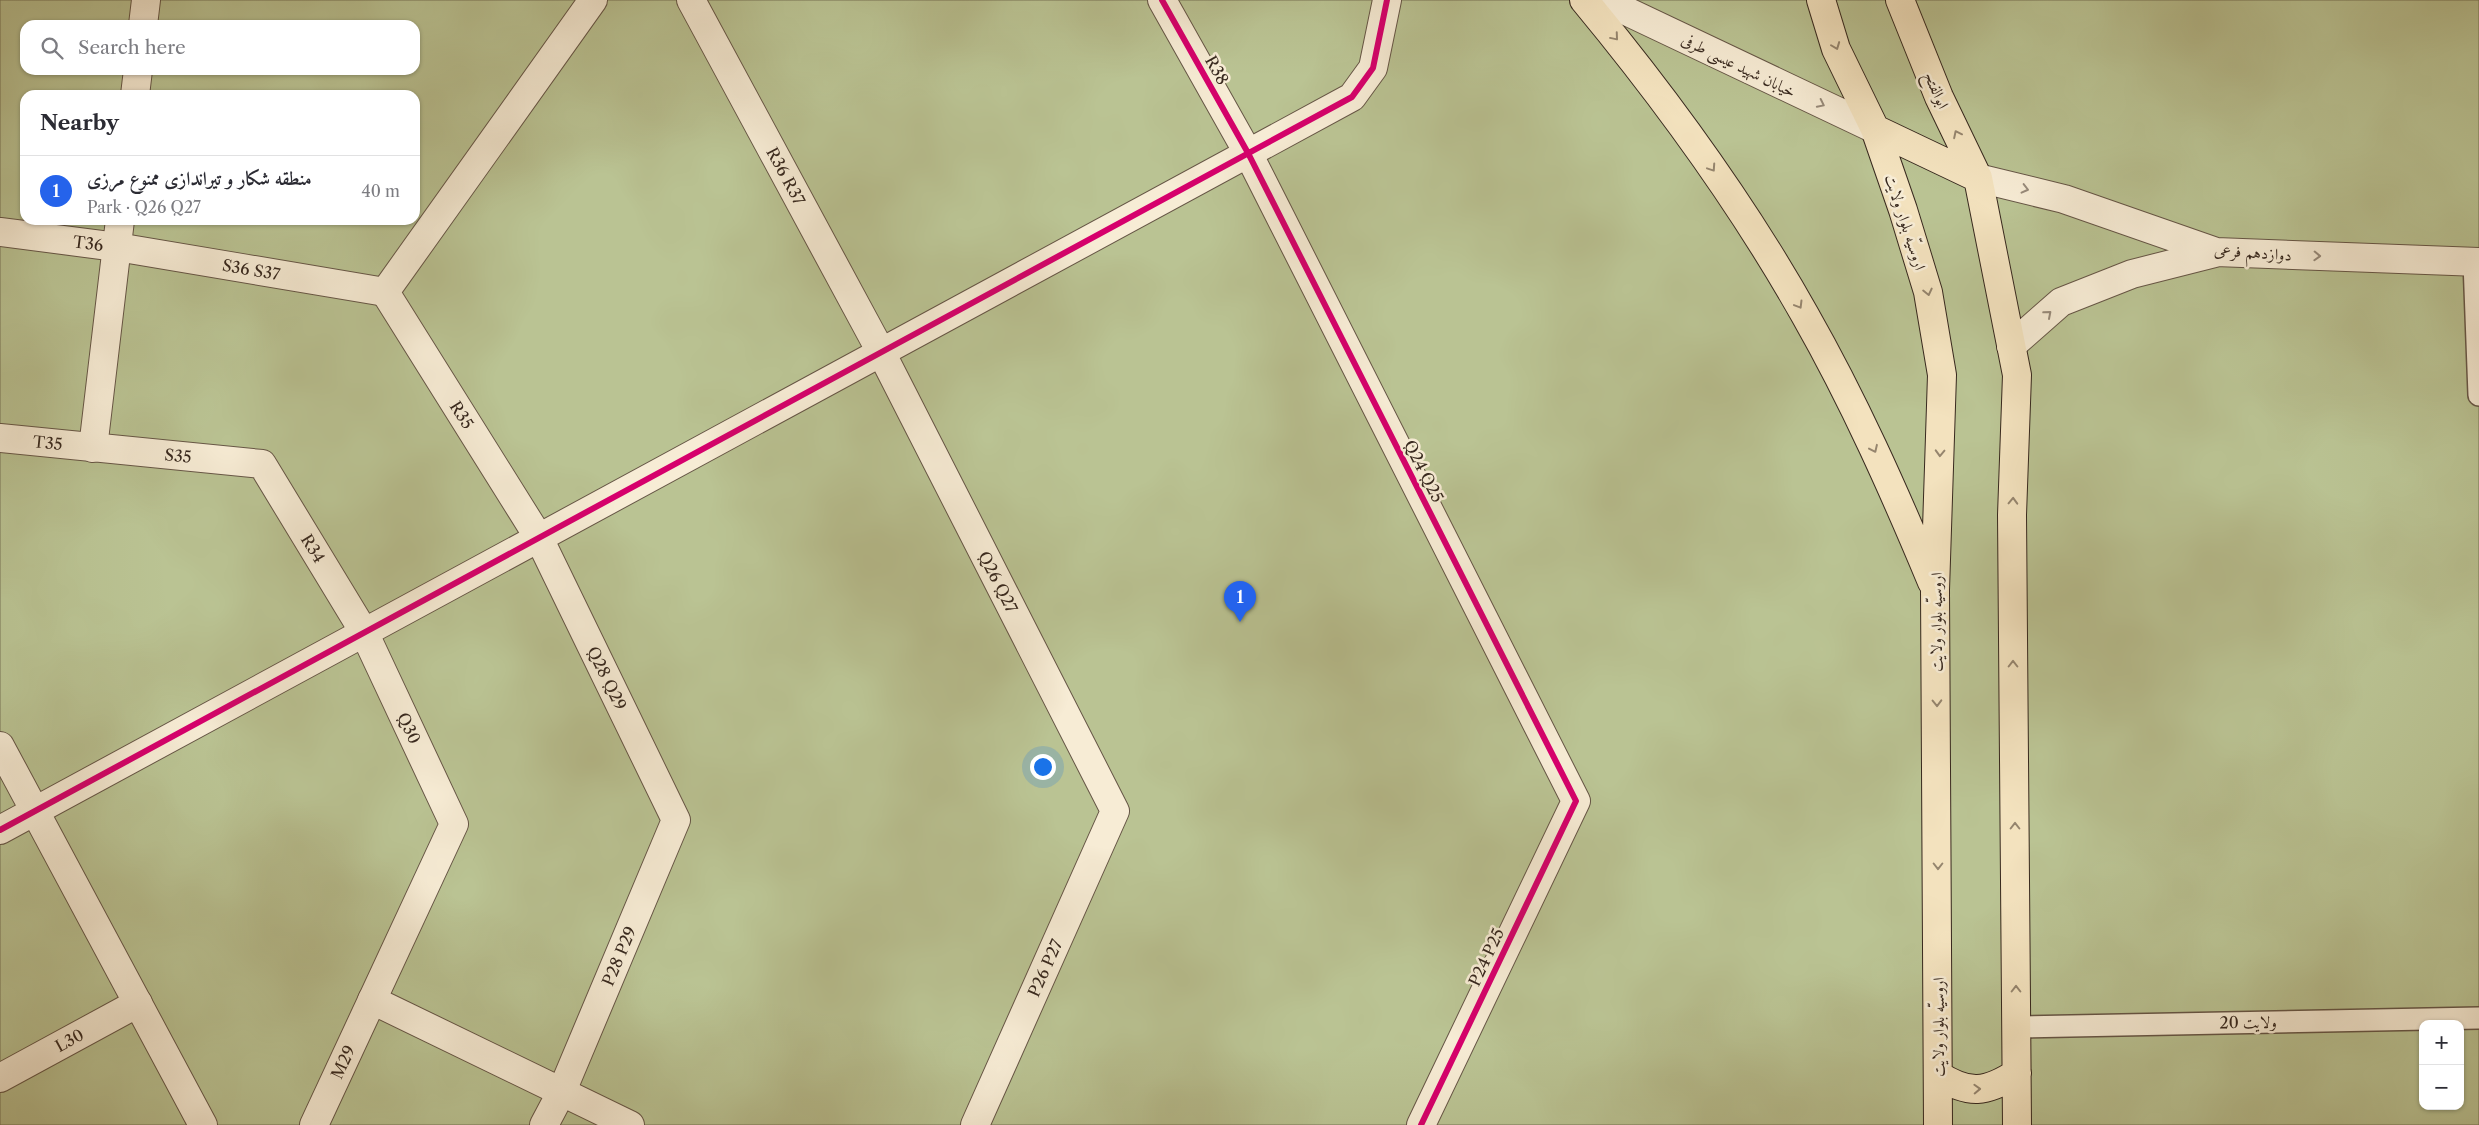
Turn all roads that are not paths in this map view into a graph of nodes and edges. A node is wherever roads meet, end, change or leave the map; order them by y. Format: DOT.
graph roads {
  1 [pos="146,0"];
  2 [pos="593,0"];
  3 [pos="692,0"];
  4 [pos="1162,0"];
  5 [pos="1386,0"];
  6 [pos="1584,0"];
  7 [pos="1604,0"];
  8 [pos="1821,0"];
  9 [pos="1900,0"];
  10 [pos="144,20"];
  11 [pos="137,75"];
  12 [pos="136,90"];
  13 [pos="1875,130"];
  14 [pos="1248,153"];
  15 [pos="1978,178"];
  16 [pos="119,225"];
  17 [pos="0,232"];
  18 [pos="117,247"];
  19 [pos="2216,252"];
  20 [pos="2477,262"];
  21 [pos="385,292"];
  22 [pos="2011,346"];
  23 [pos="881,352"];
  24 [pos="2479,395"];
  25 [pos="0,438"];
  26 [pos="93,448"];
  27 [pos="262,464"];
  28 [pos="539,538"];
  29 [pos="1935,590"];
  30 [pos="364,632"];
  31 [pos="0,746"];
  32 [pos="1576,801"];
  33 [pos="35,811"];
  34 [pos="1115,811"];
  35 [pos="676,820"];
  36 [pos="454,824"];
  37 [pos="0,830"];
  38 [pos="372,1000"];
  39 [pos="138,1003"];
  40 [pos="2479,1018"];
  41 [pos="2016,1027"];
  42 [pos="2017,1073"];
  43 [pos="1938,1075"];
  44 [pos="0,1078"];
  45 [pos="562,1092"];
  46 [pos="203,1125"];
  47 [pos="314,1125"];
  48 [pos="544,1125"];
  49 [pos="630,1125"];
  50 [pos="975,1125"];
  51 [pos="1421,1125"];
  52 [pos="1938,1125"];
  53 [pos="2017,1125"];
  1 -- 10 [label="street"];
  2 -- 21 [label="street"];
  3 -- 23 [label="street, R36 R37"];
  4 -- 14 [label="street, R38"];
  5 -- 14 [label="street"];
  6 -- 29 [label="main road, one-way"];
  7 -- 13 [label="street, خیابان شهید عیسی طرفی, one-way"];
  8 -- 13 [label="main road, one-way"];
  15 -- 9 [label="main road, ابوالفتح, one-way"];
  11 -- 12 [label="street"];
  13 -- 15 [label="main road"];
  13 -- 29 [label="main road, اروسیّه بلوار ولایت, one-way"];
  14 -- 23 [label="street"];
  14 -- 32 [label="street, Q24 Q25"];
  15 -- 19 [label="street, دوازدهم فرعی, one-way"];
  15 -- 22 [label="main road"];
  16 -- 18 [label="street"];
  17 -- 18 [label="street, T36"];
  18 -- 21 [label="street, S36 S37"];
  18 -- 26 [label="street"];
  19 -- 20 [label="street, دوازدهم فرعی, one-way"];
  22 -- 19 [label="street, one-way"];
  20 -- 24 [label="lane"];
  21 -- 28 [label="street, R35"];
  41 -- 22 [label="main road, one-way"];
  23 -- 28 [label="street"];
  23 -- 34 [label="street, Q26 Q27"];
  25 -- 26 [label="street, T35"];
  26 -- 27 [label="street, S35"];
  27 -- 30 [label="street, R34"];
  28 -- 30 [label="street"];
  28 -- 35 [label="street, Q28 Q29"];
  29 -- 43 [label="main road, اروسیّه بلوار ولایت, one-way"];
  30 -- 33 [label="street"];
  30 -- 36 [label="street, Q30"];
  31 -- 33 [label="street"];
  32 -- 51 [label="street, P24 P25"];
  33 -- 37 [label="street"];
  33 -- 39 [label="street"];
  34 -- 50 [label="street, P26 P27"];
  35 -- 45 [label="street, P28 P29"];
  36 -- 38 [label="street, M29"];
  38 -- 45 [label="street"];
  38 -- 47 [label="street, M29"];
  39 -- 44 [label="street, L30"];
  39 -- 46 [label="street"];
  40 -- 41 [label="lane, ولایت 20"];
  41 -- 42 [label="main road"];
  43 -- 42 [label="main road, one-way"];
  42 -- 53 [label="main road"];
  43 -- 52 [label="main road, اروسیّه بلوار ولایت"];
  45 -- 48 [label="street, P28 P29"];
  45 -- 49 [label="street"];
}
